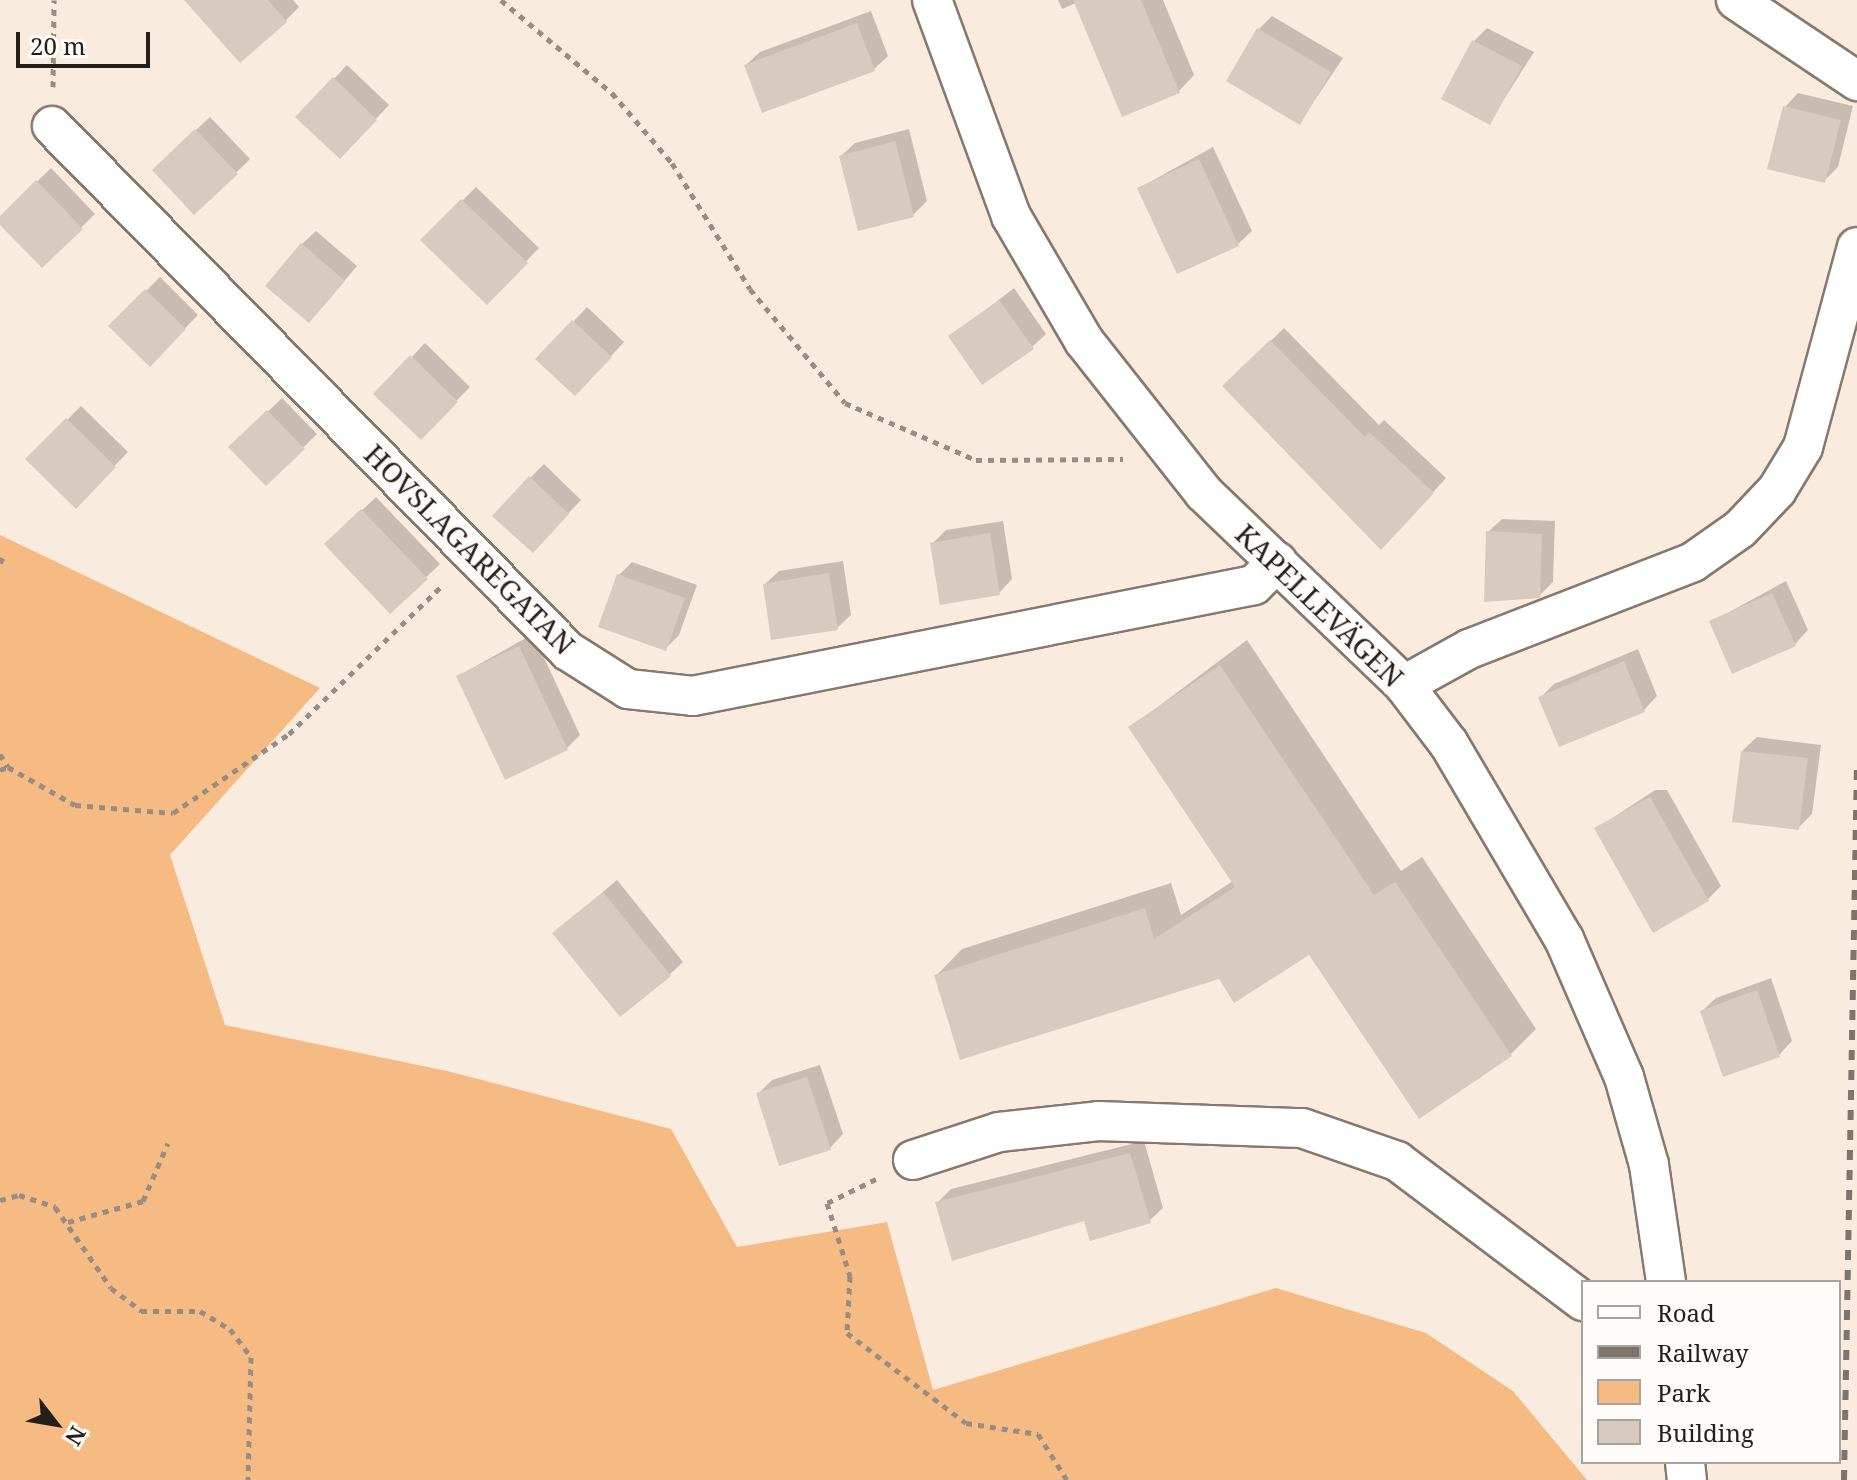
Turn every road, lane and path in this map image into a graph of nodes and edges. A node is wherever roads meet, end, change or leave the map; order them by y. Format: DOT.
graph roads {
  1 [pos="54,0"];
  2 [pos="501,0"];
  3 [pos="932,0"];
  4 [pos="1736,0"];
  5 [pos="1857,81"];
  6 [pos="52,126"];
  7 [pos="1857,247"];
  8 [pos="1159,442"];
  9 [pos="474,555"];
  10 [pos="1277,562"];
  11 [pos="1404,685"];
  12 [pos="0,754"];
  13 [pos="8,767"];
  14 [pos="0,770"];
  15 [pos="168,1143"];
  16 [pos="913,1160"];
  17 [pos="0,1200"];
  18 [pos="68,1222"];
  19 [pos="1666,1280"];
  20 [pos="1581,1299"];
  21 [pos="248,1480"];
  22 [pos="1067,1480"];
  1 -- 6 [label="path"];
  2 -- 8 [label="path"];
  3 -- 8 [label="street, KAPELLEVÄGEN"];
  4 -- 5 [label="street"];
  6 -- 9 [label="street, HOVSLAGAREGATAN"];
  7 -- 11 [label="street"];
  8 -- 10 [label="street, KAPELLEVÄGEN"];
  9 -- 10 [label="street, HOVSLAGAREGATAN"];
  9 -- 13 [label="path"];
  10 -- 11 [label="street, KAPELLEVÄGEN"];
  11 -- 19 [label="street, KAPELLEVÄGEN"];
  12 -- 13 [label="path"];
  13 -- 14 [label="path"];
  15 -- 18 [label="path"];
  16 -- 20 [label="street"];
  16 -- 22 [label="path"];
  17 -- 18 [label="path"];
  18 -- 21 [label="path"];
}
